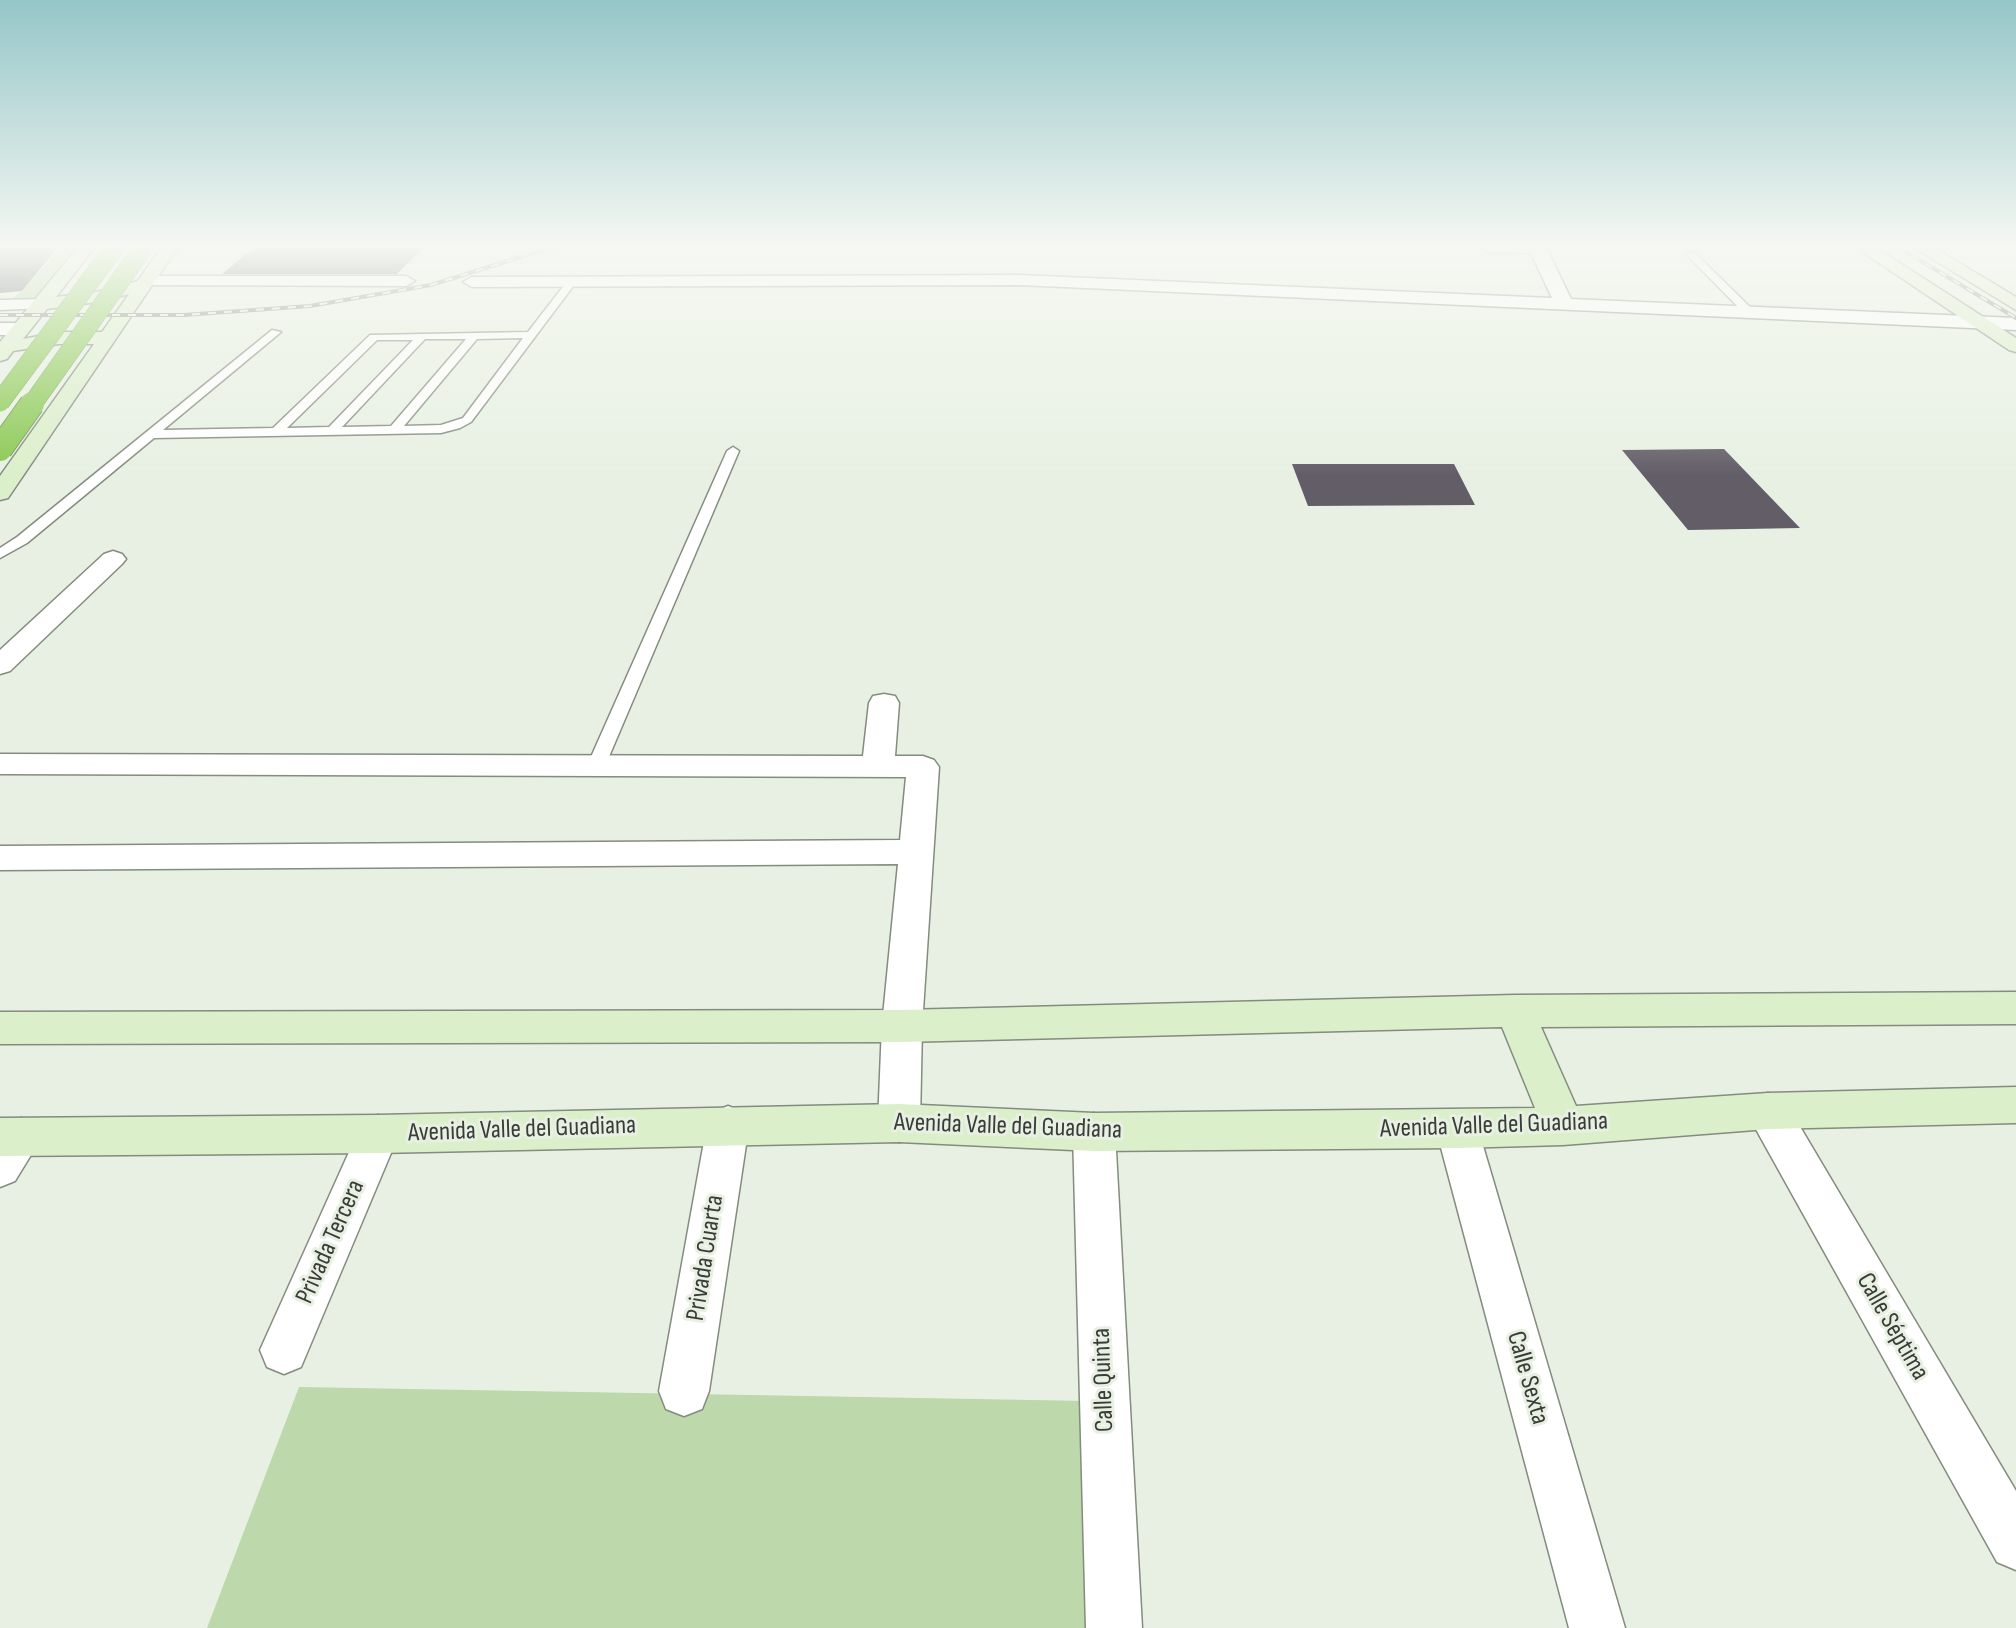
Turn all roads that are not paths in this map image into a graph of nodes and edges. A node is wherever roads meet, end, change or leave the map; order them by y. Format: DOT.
graph roads {
  1 [pos="25,323"];
  2 [pos="59,323"];
  3 [pos="90,323"];
  4 [pos="117,323"];
  5 [pos="541,323"];
  6 [pos="1980,323"];
  7 [pos="1996,323"];
  8 [pos="2016,324"];
  9 [pos="0,329"];
  10 [pos="20,329"];
  11 [pos="276,332"];
  12 [pos="423,335"];
  13 [pos="475,335"];
  14 [pos="532,335"];
  15 [pos="107,338"];
  16 [pos="2016,346"];
  17 [pos="2,352"];
  18 [pos="0,402"];
  19 [pos="394,430"];
  20 [pos="332,431"];
  21 [pos="276,432"];
  22 [pos="152,434"];
  23 [pos="0,449"];
  24 [pos="733,451"];
  25 [pos="0,493"];
  26 [pos="0,554"];
  27 [pos="113,559"];
  28 [pos="0,665"];
  29 [pos="884,703"];
  30 [pos="0,764"];
  31 [pos="596,766"];
  32 [pos="878,767"];
  33 [pos="916,852"];
  34 [pos="0,858"];
  35 [pos="2016,1008"];
  36 [pos="1515,1011"];
  37 [pos="902,1026"];
  38 [pos="0,1028"];
  39 [pos="2016,1105"];
  40 [pos="1768,1111"];
  41 [pos="899,1123"];
  42 [pos="728,1125"];
  43 [pos="1563,1126"];
  44 [pos="1457,1129"];
  45 [pos="1094,1132"];
  46 [pos="378,1134"];
  47 [pos="7,1147"];
  48 [pos="284,1350"];
  49 [pos="684,1391"];
  50 [pos="2016,1543"];
  51 [pos="1114,1628"];
  52 [pos="1597,1628"];
  1 -- 10 [label="main road"];
  2 -- 18 [label="highway, bridge"];
  3 -- 23 [label="highway, bridge"];
  4 -- 15 [label="main road"];
  5 -- 14 [label="lane"];
  6 -- 16 [label="main road"];
  7 -- 8 [label="street"];
  9 -- 10 [label="street"];
  10 -- 17 [label="main road"];
  11 -- 22 [label="lane"];
  12 -- 13 [label="lane"];
  12 -- 20 [label="lane"];
  12 -- 21 [label="lane"];
  13 -- 14 [label="lane"];
  13 -- 19 [label="lane"];
  14 -- 19 [label="lane"];
  15 -- 17 [label="main road"];
  15 -- 25 [label="main road"];
  19 -- 20 [label="lane"];
  20 -- 21 [label="lane"];
  21 -- 22 [label="lane"];
  22 -- 26 [label="lane"];
  24 -- 31 [label="lane"];
  27 -- 28 [label="street"];
  29 -- 32 [label="street"];
  30 -- 31 [label="street"];
  31 -- 32 [label="street"];
  32 -- 33 [label="street"];
  33 -- 34 [label="street"];
  33 -- 37 [label="street"];
  35 -- 36 [label="main road"];
  36 -- 37 [label="main road"];
  36 -- 43 [label="main road"];
  37 -- 38 [label="main road"];
  37 -- 41 [label="street"];
  39 -- 40 [label="main road, Avenida Valle del Guadiana"];
  40 -- 43 [label="main road, Avenida Valle del Guadiana"];
  40 -- 50 [label="street, Calle Séptima"];
  41 -- 42 [label="main road, Avenida Valle del Guadiana"];
  41 -- 45 [label="main road, Avenida Valle del Guadiana"];
  42 -- 46 [label="main road, Avenida Valle del Guadiana"];
  42 -- 49 [label="street, Privada Cuarta"];
  43 -- 44 [label="main road, Avenida Valle del Guadiana"];
  44 -- 45 [label="main road, Avenida Valle del Guadiana"];
  44 -- 52 [label="street, Calle Sexta"];
  45 -- 51 [label="street, Calle Quinta"];
  46 -- 47 [label="main road, Avenida Valle del Guadiana"];
  46 -- 48 [label="street, Privada Tercera"];
}
